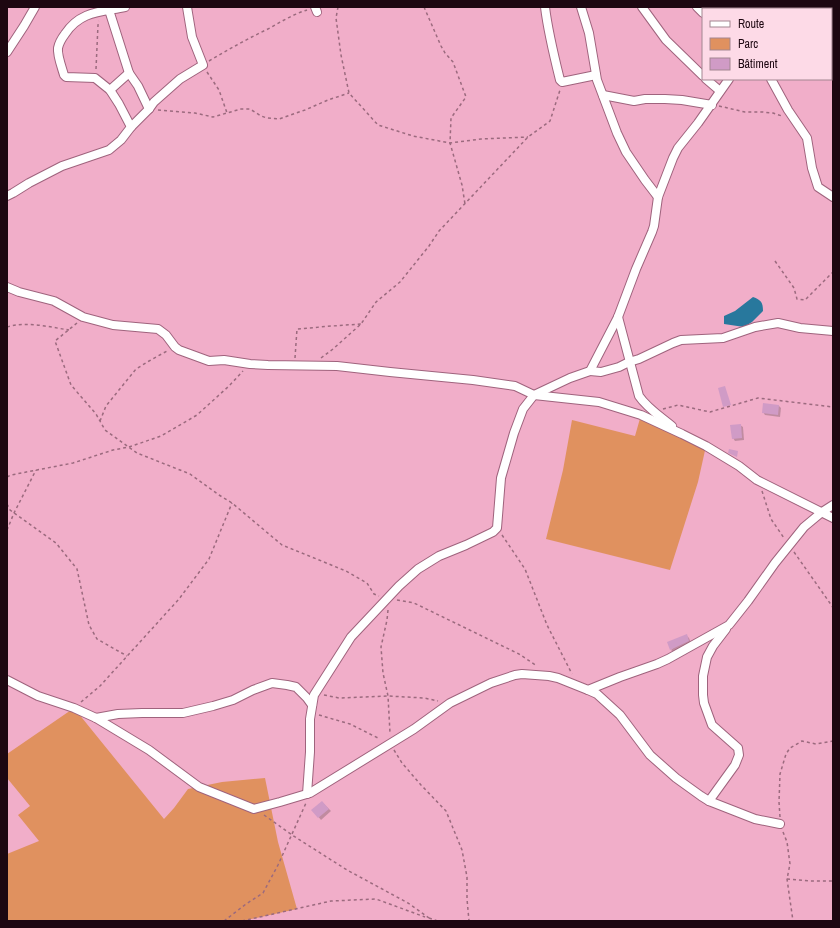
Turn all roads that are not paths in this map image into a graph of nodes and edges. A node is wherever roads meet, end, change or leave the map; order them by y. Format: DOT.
graph roads {
  1 [pos="35,7"];
  2 [pos="125,7"];
  3 [pos="187,7"];
  4 [pos="545,7"];
  5 [pos="581,7"];
  6 [pos="642,7"];
  7 [pos="104,10"];
  8 [pos="7,52"];
  9 [pos="129,73"];
  10 [pos="596,75"];
  11 [pos="702,75"];
  12 [pos="707,80"];
  13 [pos="727,80"];
  14 [pos="772,80"];
  15 [pos="110,90"];
  16 [pos="720,91"];
  17 [pos="603,95"];
  18 [pos="712,105"];
  19 [pos="148,109"];
  20 [pos="131,127"];
  21 [pos="7,196"];
  22 [pos="658,197"];
  23 [pos="833,197"];
  24 [pos="7,287"];
  25 [pos="618,317"];
  26 [pos="833,331"];
  27 [pos="629,362"];
  28 [pos="590,371"];
  29 [pos="534,395"];
  30 [pos="682,434"];
  31 [pos="833,504"];
  32 [pos="822,512"];
  33 [pos="833,518"];
  34 [pos="730,625"];
  35 [pos="7,680"];
  36 [pos="588,690"];
  37 [pos="312,705"];
  38 [pos="96,718"];
  39 [pos="307,794"];
  40 [pos="709,801"];
  41 [pos="780,824"];
  1 -- 8 [label="street"];
  2 -- 7 [label="street"];
  3 -- 19 [label="street"];
  4 -- 10 [label="street"];
  5 -- 10 [label="street"];
  6 -- 11 [label="street"];
  7 -- 9 [label="street"];
  7 -- 15 [label="street"];
  9 -- 15 [label="street"];
  9 -- 19 [label="street"];
  10 -- 17 [label="street"];
  12 -- 16 [label="street"];
  13 -- 16 [label="street"];
  14 -- 23 [label="street"];
  15 -- 20 [label="street"];
  16 -- 18 [label="street"];
  17 -- 18 [label="street"];
  17 -- 22 [label="street"];
  18 -- 22 [label="street"];
  19 -- 20 [label="street"];
  20 -- 21 [label="street"];
  22 -- 25 [label="street"];
  24 -- 29 [label="street"];
  25 -- 27 [label="street"];
  25 -- 28 [label="street"];
  26 -- 27 [label="street"];
  27 -- 28 [label="street"];
  27 -- 30 [label="street"];
  28 -- 29 [label="street"];
  29 -- 30 [label="street"];
  29 -- 37 [label="street"];
  30 -- 32 [label="street"];
  31 -- 32 [label="street"];
  32 -- 33 [label="street"];
  32 -- 34 [label="street"];
  34 -- 36 [label="street"];
  34 -- 40 [label="street"];
  35 -- 38 [label="street"];
  36 -- 39 [label="street"];
  36 -- 40 [label="street"];
  37 -- 38 [label="street"];
  37 -- 39 [label="street"];
  38 -- 39 [label="street"];
  40 -- 41 [label="street"];
}
